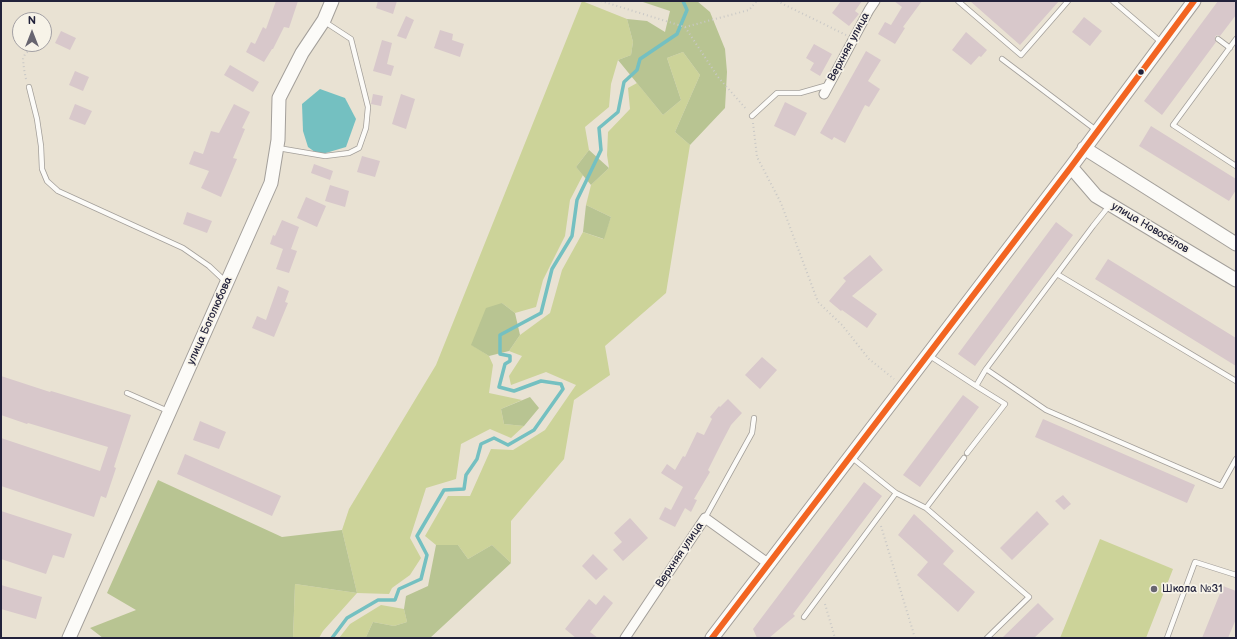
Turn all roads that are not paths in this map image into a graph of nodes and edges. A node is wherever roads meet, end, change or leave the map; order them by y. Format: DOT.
graph roads {
  1 [pos="332,1"];
  2 [pos="874,1"];
  3 [pos="958,1"];
  4 [pos="1068,1"];
  5 [pos="1113,1"];
  6 [pos="1194,1"];
  7 [pos="324,20"];
  8 [pos="1218,39"];
  9 [pos="1236,39"];
  10 [pos="1163,44"];
  11 [pos="1230,48"];
  12 [pos="1002,59"];
  13 [pos="829,85"];
  14 [pos="29,87"];
  15 [pos="824,94"];
  16 [pos="752,116"];
  17 [pos="1098,131"];
  18 [pos="276,147"];
  19 [pos="1084,148"];
  20 [pos="1236,166"];
  21 [pos="1071,167"];
  22 [pos="1111,205"];
  23 [pos="1236,244"];
  24 [pos="1057,274"];
  25 [pos="1236,280"];
  26 [pos="227,283"];
  27 [pos="928,355"];
  28 [pos="986,369"];
  29 [pos="1236,381"];
  30 [pos="976,386"];
  31 [pos="127,393"];
  32 [pos="170,412"];
  33 [pos="754,418"];
  34 [pos="967,453"];
  35 [pos="851,456"];
  36 [pos="964,458"];
  37 [pos="1236,459"];
  38 [pos="896,493"];
  39 [pos="926,508"];
  40 [pos="705,518"];
  41 [pos="769,564"];
  42 [pos="1236,575"];
  43 [pos="804,617"];
  44 [pos="69,638"];
  45 [pos="625,638"];
  46 [pos="712,638"];
  47 [pos="987,638"];
  48 [pos="1167,638"];
  1 -- 7 [label="street, улица Боголюбова"];
  2 -- 13 [label="street, Верхняя улица"];
  3 -- 4 [label="lane"];
  5 -- 10 [label="lane"];
  6 -- 10 [label="street"];
  7 -- 18 [label="street, улица Боголюбова"];
  7 -- 18 [label="lane"];
  8 -- 11 [label="lane"];
  9 -- 11 [label="lane"];
  10 -- 17 [label="street"];
  11 -- 20 [label="lane"];
  12 -- 17 [label="lane"];
  13 -- 15 [label="street, Верхняя улица"];
  13 -- 16 [label="lane"];
  14 -- 26 [label="lane"];
  17 -- 19 [label="street"];
  18 -- 26 [label="street, улица Боголюбова"];
  19 -- 21 [label="street"];
  19 -- 23 [label="street"];
  21 -- 22 [label="street, улица Новосёлов"];
  21 -- 27 [label="street"];
  22 -- 24 [label="lane"];
  22 -- 25 [label="street, улица Новосёлов"];
  24 -- 28 [label="lane"];
  24 -- 29 [label="lane"];
  26 -- 32 [label="street, улица Боголюбова"];
  27 -- 30 [label="lane"];
  27 -- 35 [label="street"];
  28 -- 30 [label="lane"];
  28 -- 37 [label="lane"];
  30 -- 34 [label="lane"];
  31 -- 32 [label="lane"];
  32 -- 44 [label="street, улица Боголюбова"];
  33 -- 40 [label="lane"];
  35 -- 38 [label="lane"];
  35 -- 41 [label="street"];
  36 -- 39 [label="lane"];
  38 -- 39 [label="lane"];
  38 -- 43 [label="lane"];
  39 -- 47 [label="lane"];
  40 -- 41 [label="street, Верхняя улица"];
  40 -- 45 [label="street, Верхняя улица"];
  41 -- 46 [label="street"];
  42 -- 48 [label="lane"];
}
